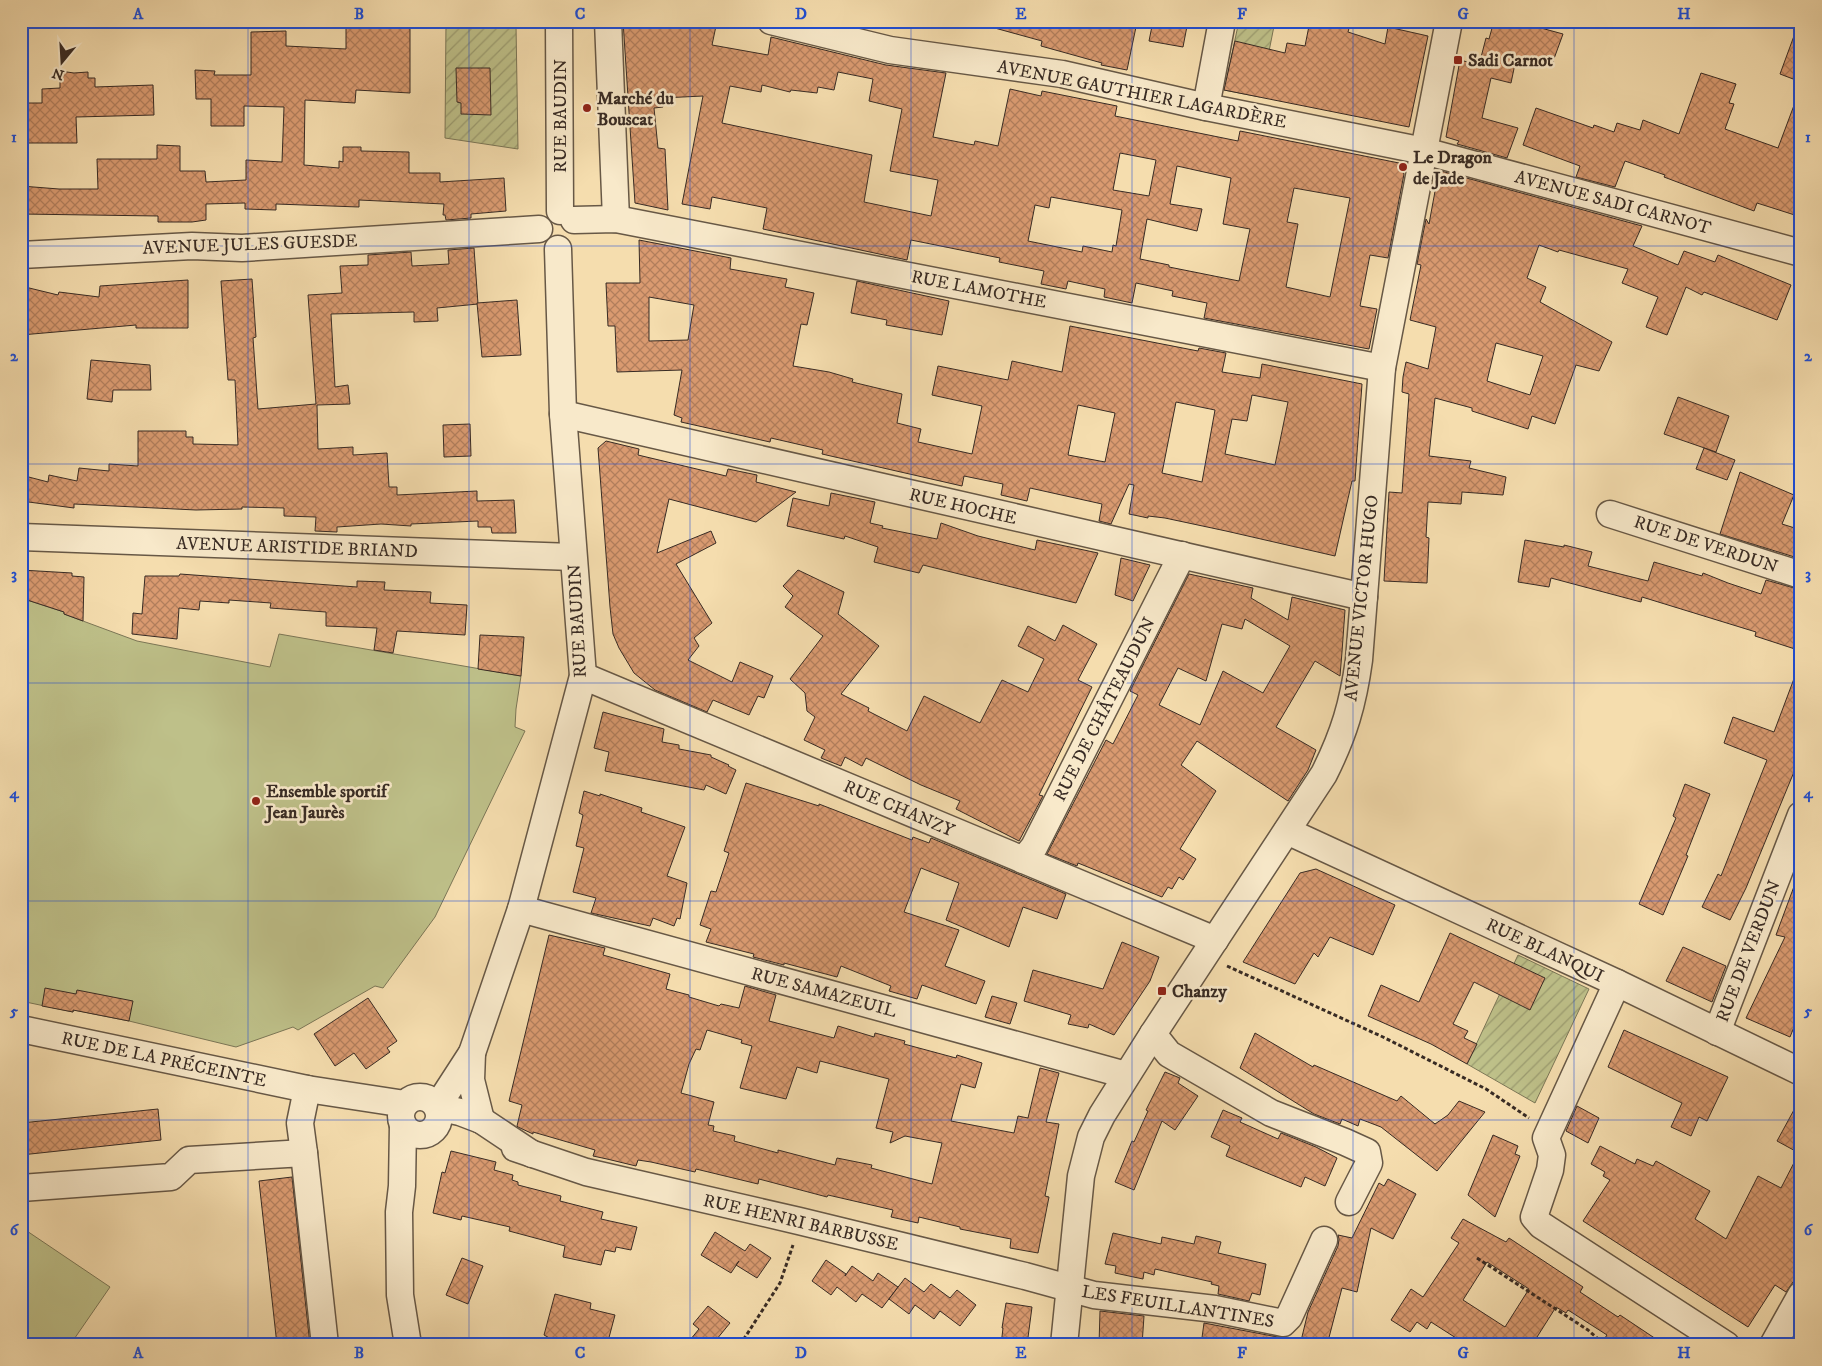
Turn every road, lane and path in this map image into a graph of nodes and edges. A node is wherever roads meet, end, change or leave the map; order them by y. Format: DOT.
graph roads {
  1 [pos="559,21"];
  2 [pos="608,21"];
  3 [pos="771,21"];
  4 [pos="1222,21"];
  5 [pos="1448,21"];
  6 [pos="1206,107"];
  7 [pos="1424,151"];
  8 [pos="567,216"];
  9 [pos="616,219"];
  10 [pos="539,229"];
  11 [pos="558,249"];
  12 [pos="1801,253"];
  13 [pos="21,255"];
  14 [pos="1382,368"];
  15 [pos="563,414"];
  16 [pos="1610,514"];
  17 [pos="21,537"];
  18 [pos="1182,556"];
  19 [pos="573,557"];
  20 [pos="1801,574"];
  21 [pos="1364,597"];
  22 [pos="583,676"];
  23 [pos="1801,815"];
  24 [pos="1287,831"];
  25 [pos="1023,860"];
  26 [pos="521,909"];
  27 [pos="1210,948"];
  28 [pos="1617,983"];
  29 [pos="486,1011"];
  30 [pos="21,1028"];
  31 [pos="1717,1032"];
  32 [pos="1153,1034"];
  33 [pos="472,1053"];
  34 [pos="1801,1072"];
  35 [pos="1126,1076"];
  36 [pos="307,1089"];
  37 [pos="419,1116"];
  38 [pos="481,1120"];
  39 [pos="1549,1130"];
  40 [pos="304,1153"];
  41 [pos="532,1154"];
  42 [pos="21,1188"];
  43 [pos="1349,1202"];
  44 [pos="1324,1240"];
  45 [pos="790,1257"];
  46 [pos="1477,1258"];
  47 [pos="1070,1288"];
  48 [pos="1801,1295"];
  49 [pos="325,1345"];
  50 [pos="408,1345"];
  51 [pos="740,1345"];
  52 [pos="1064,1345"];
  53 [pos="1605,1345"];
  54 [pos="1726,1345"];
  55 [pos="1773,1345"];
  1 -- 8 [label="street, RUE BAUDIN"];
  2 -- 9 [label="street"];
  3 -- 6 [label="street, AVENUE GAUTHIER LAGARDÈRE"];
  4 -- 6 [label="street"];
  5 -- 7 [label="street, AVENUE VICTOR HUGO"];
  6 -- 7 [label="street, AVENUE GAUTHIER LAGARDÈRE"];
  7 -- 12 [label="street, AVENUE SADI CARNOT"];
  7 -- 14 [label="street, AVENUE VICTOR HUGO"];
  8 -- 9 [label="street, RUE LAMOTHE"];
  8 -- 10 [label="street"];
  8 -- 11 [label="street"];
  9 -- 14 [label="street, RUE LAMOTHE"];
  10 -- 11 [label="street"];
  10 -- 13 [label="street, AVENUE JULES GUESDE"];
  11 -- 15 [label="street, RUE BAUDIN"];
  14 -- 21 [label="street, AVENUE VICTOR HUGO"];
  15 -- 18 [label="street, RUE HOCHE"];
  15 -- 19 [label="street, RUE BAUDIN"];
  16 -- 20 [label="street, RUE DE VERDUN"];
  17 -- 19 [label="street, AVENUE ARISTIDE BRIAND"];
  18 -- 21 [label="street, RUE HOCHE"];
  18 -- 25 [label="street, RUE DE CHÂTEAUDUN"];
  19 -- 22 [label="street, RUE BAUDIN"];
  21 -- 24 [label="street, AVENUE VICTOR HUGO"];
  22 -- 25 [label="street, RUE CHANZY"];
  22 -- 26 [label="street, RUE BAUDIN"];
  23 -- 31 [label="street, RUE DE VERDUN"];
  24 -- 27 [label="street, AVENUE VICTOR HUGO"];
  24 -- 28 [label="street, RUE BLANQUI"];
  25 -- 27 [label="street, RUE CHANZY"];
  26 -- 29 [label="street, RUE BAUDIN"];
  26 -- 35 [label="street, RUE SAMAZEUIL"];
  27 -- 32 [label="street, AVENUE VICTOR HUGO"];
  27 -- 39 [label="path"];
  28 -- 31 [label="street, RUE BLANQUI"];
  28 -- 39 [label="street"];
  29 -- 33 [label="street, RUE BAUDIN"];
  29 -- 37 [label="street, RUE BAUDIN"];
  30 -- 36 [label="street, RUE DE LA PRÉCEINTE"];
  31 -- 34 [label="street, RUE BLANQUI"];
  32 -- 35 [label="street, AVENUE VICTOR HUGO"];
  32 -- 43 [label="street"];
  33 -- 37 [label="street, RUE BAUDIN"];
  33 -- 38 [label="street"];
  35 -- 47 [label="street, AVENUE VICTOR HUGO"];
  36 -- 37 [label="street, RUE DE LA PRÉCEINTE"];
  36 -- 40 [label="street"];
  37 -- 38 [label="street, RUE HENRI BARBUSSE"];
  37 -- 41 [label="street, RUE HENRI BARBUSSE"];
  37 -- 50 [label="street"];
  38 -- 41 [label="street, RUE HENRI BARBUSSE"];
  39 -- 54 [label="street"];
  40 -- 42 [label="street"];
  40 -- 49 [label="street"];
  41 -- 47 [label="street, RUE HENRI BARBUSSE"];
  44 -- 47 [label="street, LES FEUILLANTINES"];
  45 -- 51 [label="path"];
  46 -- 53 [label="path"];
  47 -- 52 [label="street, AVENUE VICTOR HUGO"];
  48 -- 55 [label="street"];
}
